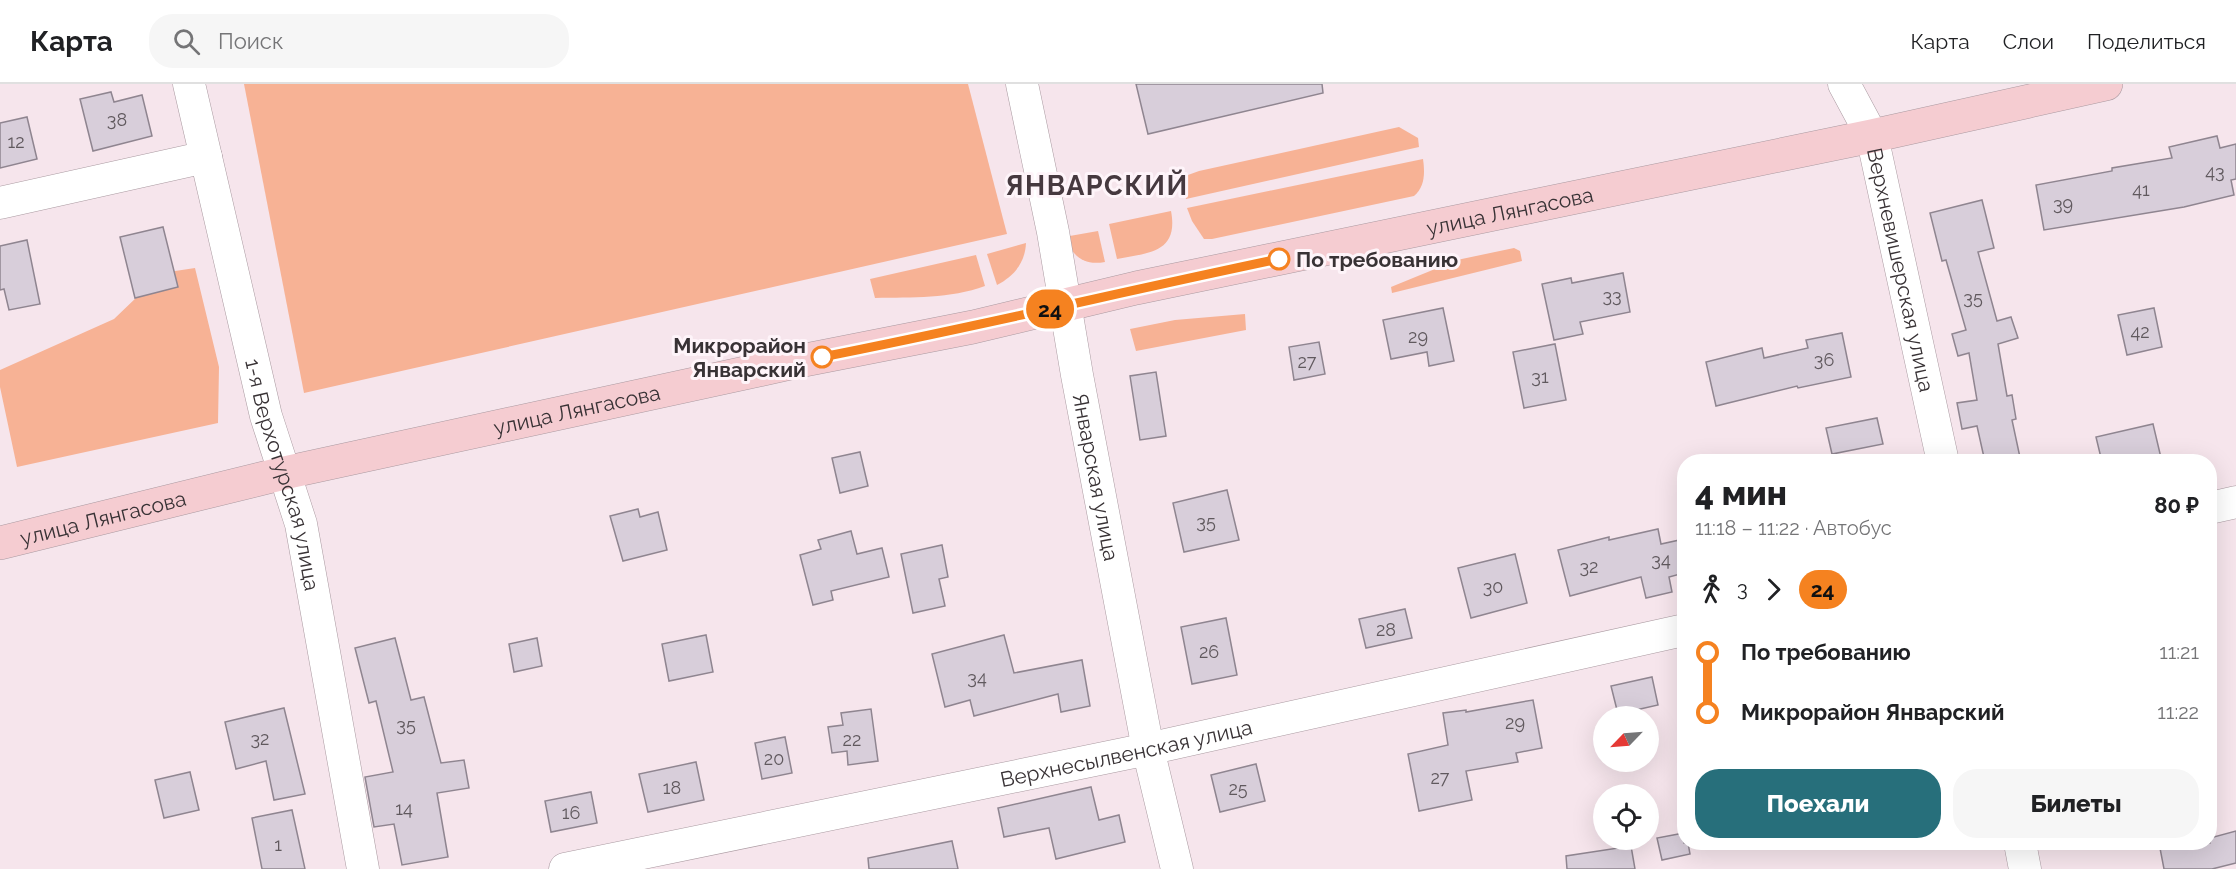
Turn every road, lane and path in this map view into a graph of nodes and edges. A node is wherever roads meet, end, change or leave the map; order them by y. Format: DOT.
graph roads {
  1 [pos="189,84"];
  2 [pos="1022,84"];
  3 [pos="1844,84"];
  4 [pos="2106,84"];
  5 [pos="1872,136"];
  6 [pos="206,157"];
  7 [pos="0,203"];
  8 [pos="1064,306"];
  9 [pos="1941,454"];
  10 [pos="284,473"];
  11 [pos="2236,502"];
  12 [pos="2217,506"];
  13 [pos="0,543"];
  14 [pos="1677,632"];
  15 [pos="1148,749"];
  16 [pos="2021,850"];
  17 [pos="363,869"];
  18 [pos="565,869"];
  19 [pos="1177,869"];
  20 [pos="2025,869"];
  1 -- 6 [label="street, 1-я Верхотурская улица"];
  2 -- 8 [label="street, Январская улица"];
  3 -- 5 [label="street, Верхневишерская улица"];
  4 -- 5 [label="main road, улица Лянгасова"];
  5 -- 8 [label="main road, улица Лянгасова"];
  5 -- 9 [label="street, Верхневишерская улица"];
  6 -- 7 [label="street"];
  6 -- 10 [label="street, 1-я Верхотурская улица"];
  8 -- 10 [label="main road, улица Лянгасова"];
  8 -- 15 [label="street, Январская улица"];
  10 -- 13 [label="main road, улица Лянгасова"];
  10 -- 17 [label="street, 1-я Верхотурская улица"];
  11 -- 12 [label="street"];
  14 -- 15 [label="street, Верхнесылвенская улица"];
  15 -- 18 [label="street, Верхнесылвенская улица"];
  15 -- 19 [label="street, Январская улица"];
  16 -- 20 [label="street"];
}
